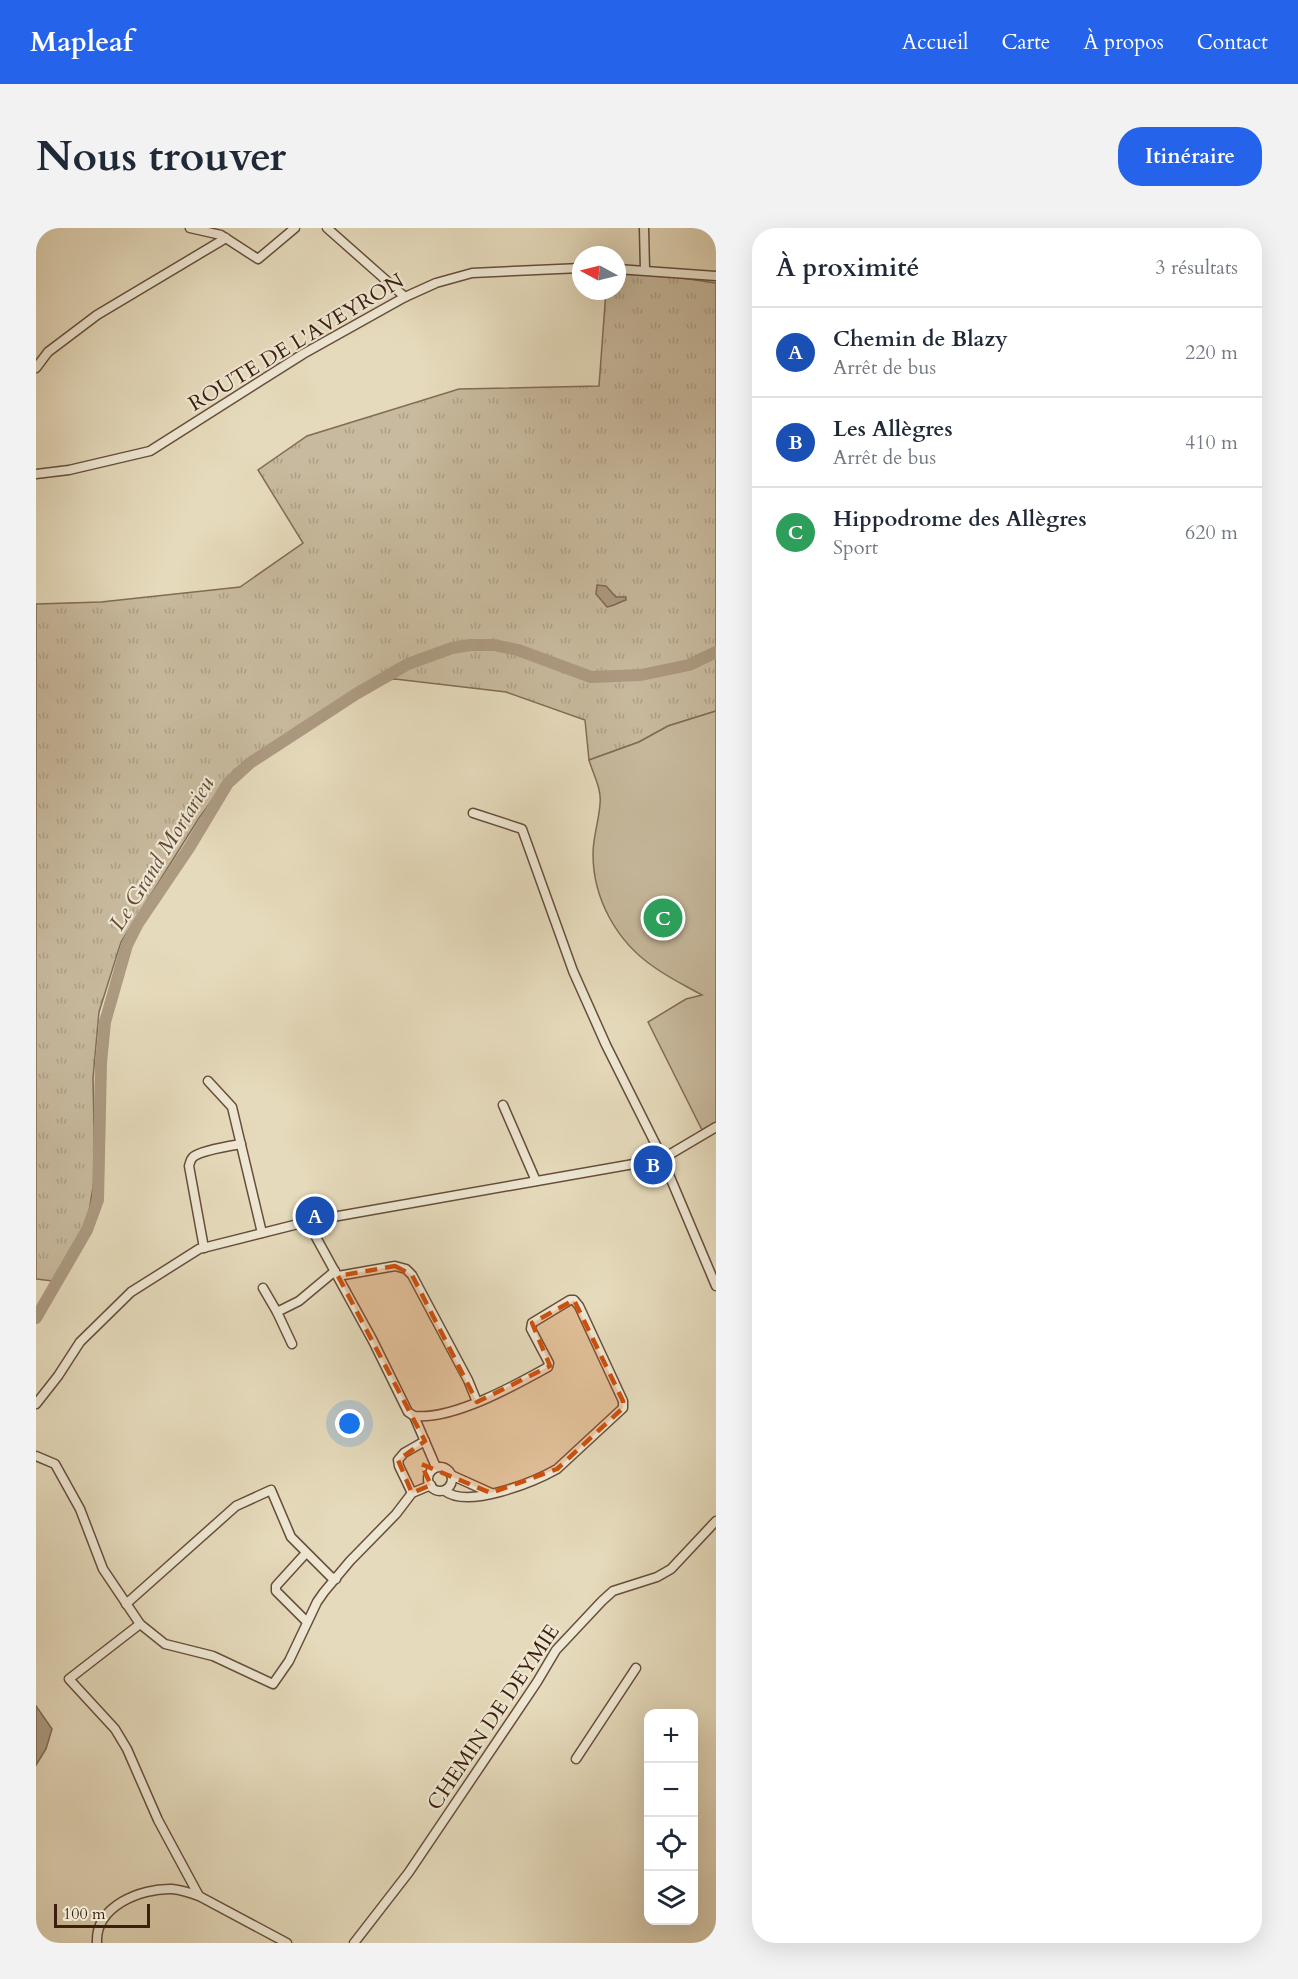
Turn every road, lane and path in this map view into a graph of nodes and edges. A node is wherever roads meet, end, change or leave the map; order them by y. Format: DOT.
graph roads {
  1 [pos="190,228"];
  2 [pos="295,228"];
  3 [pos="327,228"];
  4 [pos="644,228"];
  5 [pos="226,238"];
  6 [pos="572,268"];
  7 [pos="626,269"];
  8 [pos="645,270"];
  9 [pos="716,276"];
  10 [pos="405,297"];
  11 [pos="36,368"];
  12 [pos="36,474"];
  13 [pos="473,813"];
  14 [pos="208,1081"];
  15 [pos="503,1105"];
  16 [pos="716,1127"];
  17 [pos="241,1144"];
  18 [pos="662,1159"];
  19 [pos="536,1181"];
  20 [pos="310,1221"];
  21 [pos="262,1233"];
  22 [pos="204,1248"];
  23 [pos="337,1274"];
  24 [pos="716,1286"];
  25 [pos="263,1288"];
  26 [pos="276,1312"];
  27 [pos="292,1344"];
  28 [pos="477,1402"];
  29 [pos="36,1404"];
  30 [pos="411,1414"];
  31 [pos="425,1441"];
  32 [pos="36,1456"];
  33 [pos="436,1467"];
  34 [pos="451,1475"];
  35 [pos="430,1485"];
  36 [pos="445,1491"];
  37 [pos="491,1493"];
  38 [pos="412,1494"];
  39 [pos="716,1521"];
  40 [pos="306,1553"];
  41 [pos="336,1580"];
  42 [pos="126,1604"];
  43 [pos="307,1622"];
  44 [pos="140,1624"];
  45 [pos="636,1668"];
  46 [pos="576,1759"];
  47 [pos="200,1896"];
  48 [pos="97,1943"];
  49 [pos="287,1943"];
  50 [pos="354,1943"];
  1 -- 5 [label="street"];
  2 -- 5 [label="street"];
  3 -- 10 [label="street"];
  4 -- 8 [label="street"];
  5 -- 11 [label="street"];
  6 -- 10 [label="street, ROUTE DE L'AVEYRON"];
  7 -- 8 [label="street"];
  8 -- 9 [label="street"];
  10 -- 12 [label="street, ROUTE DE L'AVEYRON"];
  13 -- 18 [label="street"];
  14 -- 17 [label="street"];
  15 -- 19 [label="street"];
  16 -- 18 [label="street"];
  17 -- 21 [label="street"];
  17 -- 22 [label="street"];
  18 -- 19 [label="street"];
  18 -- 24 [label="street"];
  19 -- 20 [label="street"];
  20 -- 21 [label="street"];
  20 -- 23 [label="street"];
  21 -- 22 [label="street"];
  22 -- 29 [label="street"];
  23 -- 26 [label="street"];
  23 -- 28 [label="street"];
  23 -- 30 [label="street"];
  25 -- 26 [label="street"];
  26 -- 27 [label="street"];
  28 -- 30 [label="street"];
  28 -- 37 [label="street"];
  30 -- 31 [label="street"];
  31 -- 33 [label="street"];
  31 -- 38 [label="street"];
  32 -- 42 [label="street"];
  33 -- 34 [label="street"];
  33 -- 35 [label="street"];
  34 -- 36 [label="street"];
  34 -- 37 [label="street"];
  35 -- 36 [label="street"];
  35 -- 38 [label="street"];
  36 -- 37 [label="street"];
  38 -- 41 [label="street"];
  39 -- 50 [label="street, CHEMIN DE DEYMIE"];
  40 -- 41 [label="street"];
  40 -- 42 [label="street"];
  40 -- 43 [label="street"];
  41 -- 43 [label="street"];
  42 -- 44 [label="street"];
  43 -- 44 [label="street"];
  44 -- 47 [label="street"];
  45 -- 46 [label="street"];
  47 -- 48 [label="street"];
  47 -- 49 [label="street"];
}
